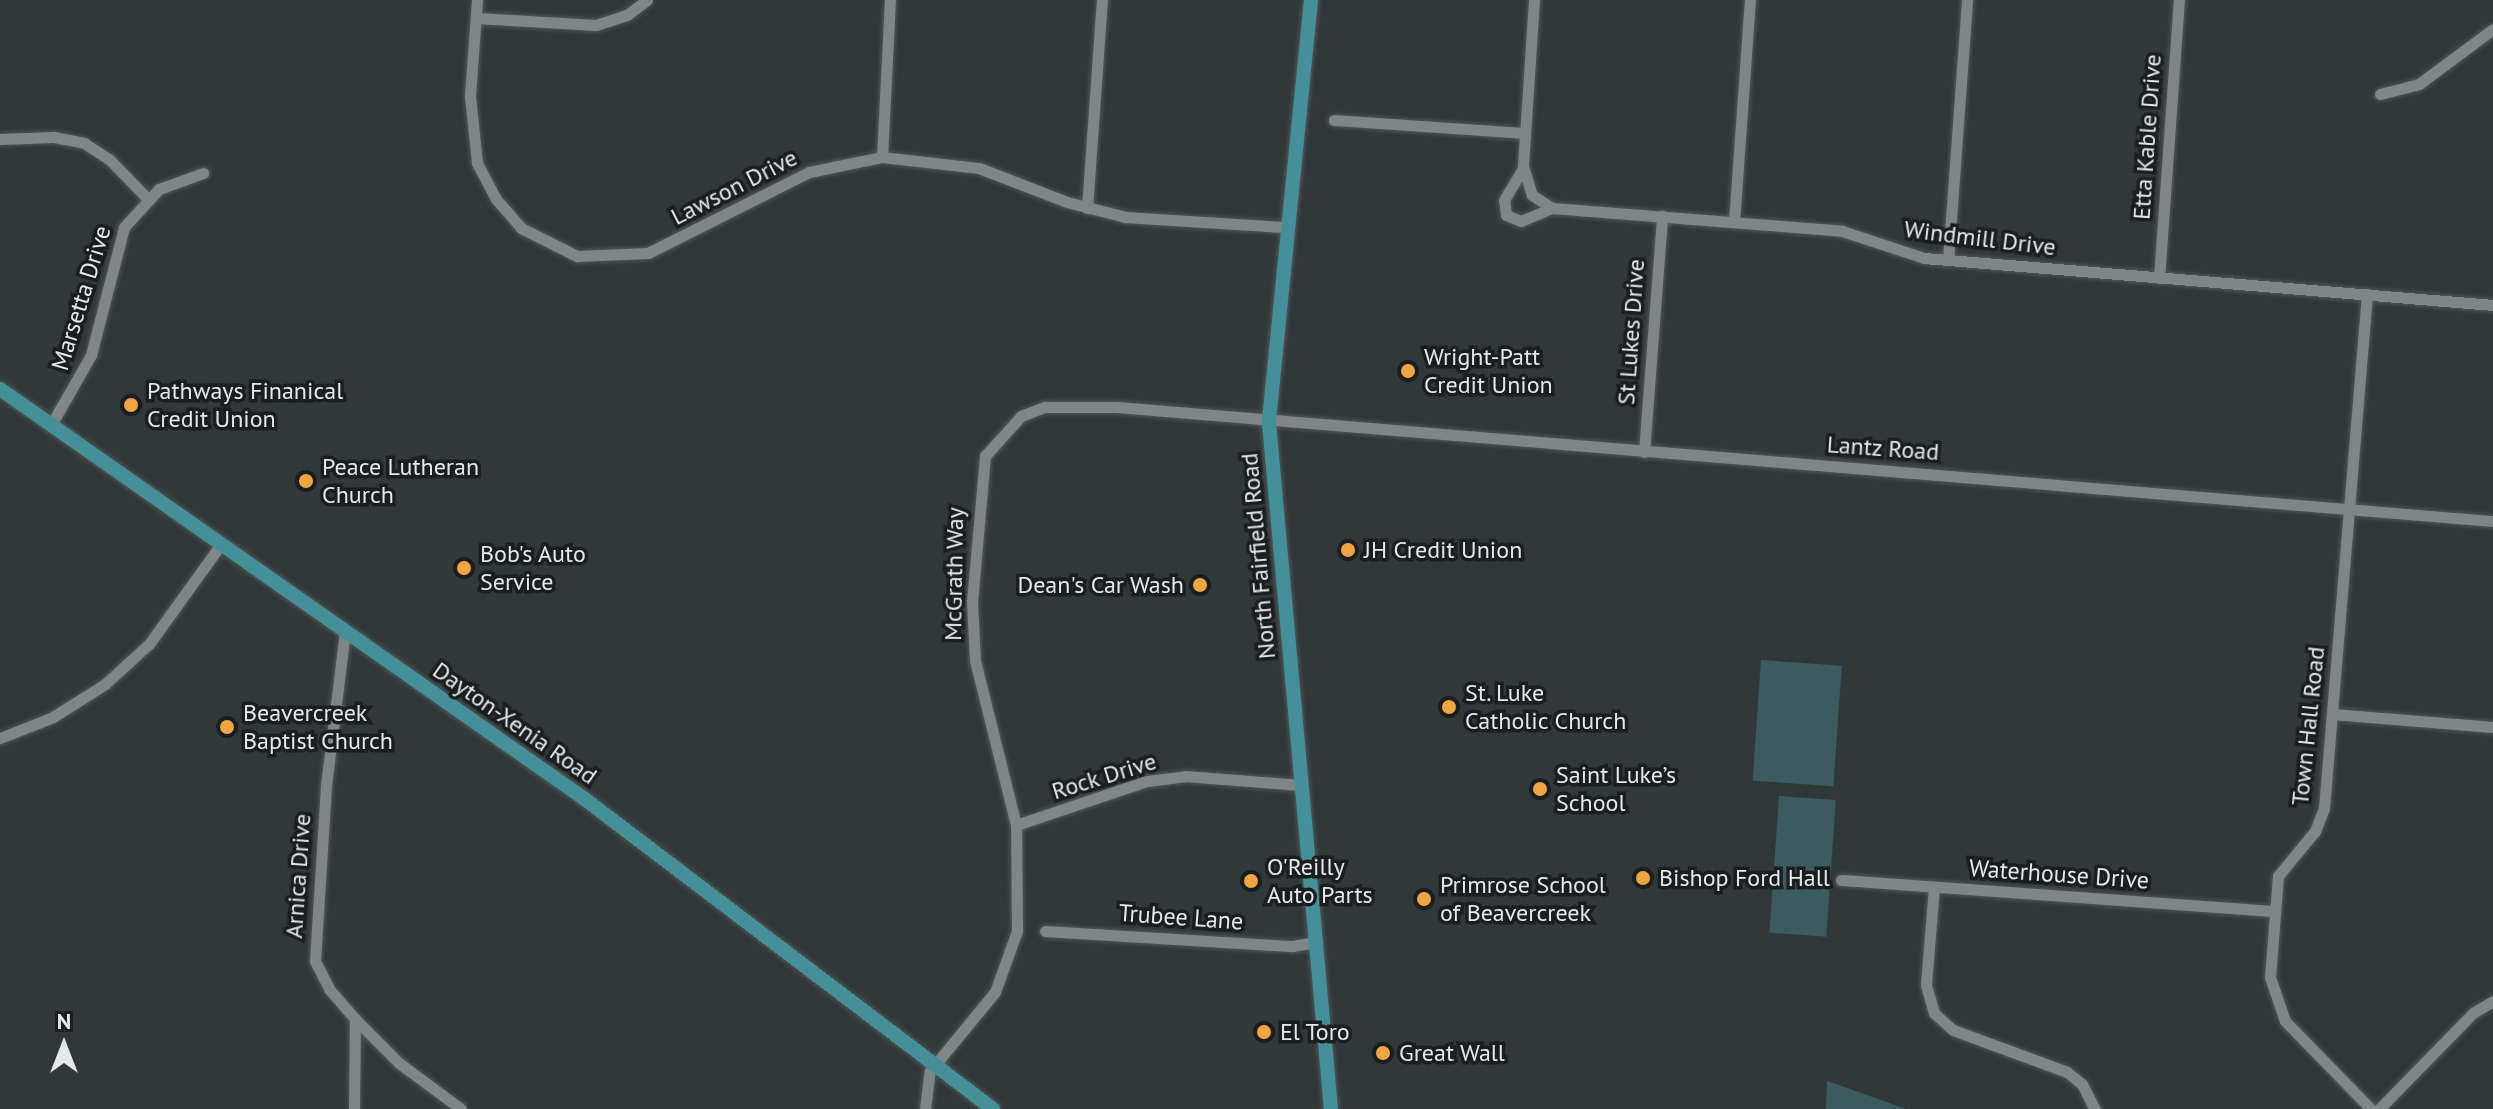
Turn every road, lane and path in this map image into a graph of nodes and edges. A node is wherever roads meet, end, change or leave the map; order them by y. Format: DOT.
graph roads {
  1 [pos="477,0"];
  2 [pos="647,0"];
  3 [pos="890,0"];
  4 [pos="1102,0"];
  5 [pos="1311,0"];
  6 [pos="1534,0"];
  7 [pos="1750,0"];
  8 [pos="1967,0"];
  9 [pos="2179,0"];
  10 [pos="476,18"];
  11 [pos="2493,29"];
  12 [pos="2380,94"];
  13 [pos="1334,120"];
  14 [pos="1525,133"];
  15 [pos="0,139"];
  16 [pos="882,157"];
  17 [pos="1523,166"];
  18 [pos="203,173"];
  19 [pos="147,198"];
  20 [pos="1087,208"];
  21 [pos="1552,208"];
  22 [pos="1662,216"];
  23 [pos="1734,222"];
  24 [pos="1286,227"];
  25 [pos="1948,260"];
  26 [pos="2159,278"];
  27 [pos="2367,294"];
  28 [pos="2493,305"];
  29 [pos="0,389"];
  30 [pos="1269,423"];
  31 [pos="51,425"];
  32 [pos="1644,452"];
  33 [pos="2350,510"];
  34 [pos="2493,521"];
  35 [pos="221,544"];
  36 [pos="345,631"];
  37 [pos="2332,714"];
  38 [pos="2493,727"];
  39 [pos="0,738"];
  40 [pos="1301,785"];
  41 [pos="1016,825"];
  42 [pos="1841,880"];
  43 [pos="1934,887"];
  44 [pos="2274,911"];
  45 [pos="1045,931"];
  46 [pos="1315,942"];
  47 [pos="2493,1001"];
  48 [pos="355,1019"];
  49 [pos="936,1065"];
  50 [pos="354,1109"];
  51 [pos="461,1109"];
  52 [pos="925,1109"];
  53 [pos="993,1109"];
  54 [pos="1331,1109"];
  55 [pos="2095,1109"];
  56 [pos="2371,1109"];
  57 [pos="2379,1109"];
  1 -- 10 [label="street, Lawson Drive"];
  2 -- 10 [label="street"];
  3 -- 16 [label="street"];
  4 -- 20 [label="street"];
  5 -- 24 [label="main road, North Fairfield Road"];
  6 -- 14 [label="street"];
  7 -- 23 [label="street"];
  8 -- 25 [label="street"];
  9 -- 26 [label="street, Etta Kable Drive"];
  10 -- 16 [label="street, Lawson Drive"];
  11 -- 12 [label="street"];
  13 -- 14 [label="street"];
  14 -- 17 [label="street"];
  15 -- 19 [label="street"];
  16 -- 20 [label="street, Lawson Drive"];
  17 -- 21 [label="street"];
  17 -- 21 [label="street"];
  18 -- 19 [label="street, Marsetta Drive"];
  19 -- 31 [label="street, Marsetta Drive"];
  20 -- 24 [label="street, Lawson Drive"];
  21 -- 22 [label="street, Windmill Drive"];
  22 -- 23 [label="street, Windmill Drive"];
  22 -- 32 [label="street, St Lukes Drive"];
  23 -- 25 [label="street, Windmill Drive"];
  24 -- 30 [label="main road, North Fairfield Road"];
  25 -- 26 [label="street, Windmill Drive"];
  26 -- 27 [label="street, Windmill Drive"];
  27 -- 28 [label="street, Windmill Drive"];
  27 -- 33 [label="street, Town Hall Road"];
  29 -- 31 [label="main road, Dayton-Xenia Road"];
  30 -- 32 [label="street, Lantz Road"];
  30 -- 40 [label="main road, North Fairfield Road"];
  30 -- 41 [label="street, McGrath Way"];
  31 -- 35 [label="main road, Dayton-Xenia Road"];
  32 -- 33 [label="street, Lantz Road"];
  33 -- 34 [label="street, Lantz Road"];
  33 -- 37 [label="street, Town Hall Road"];
  35 -- 36 [label="main road, Dayton-Xenia Road"];
  35 -- 39 [label="street"];
  36 -- 48 [label="street, Arnica Drive"];
  36 -- 49 [label="main road, Dayton-Xenia Road"];
  37 -- 38 [label="street"];
  37 -- 44 [label="street, Town Hall Road"];
  40 -- 41 [label="street, Rock Drive"];
  40 -- 46 [label="main road, North Fairfield Road"];
  41 -- 49 [label="street, McGrath Way"];
  42 -- 43 [label="street, Waterhouse Drive"];
  43 -- 44 [label="street, Waterhouse Drive"];
  43 -- 55 [label="street"];
  44 -- 56 [label="street, Town Hall Road"];
  45 -- 46 [label="street, Trubee Lane"];
  46 -- 54 [label="main road, North Fairfield Road"];
  47 -- 57 [label="street"];
  48 -- 50 [label="street"];
  48 -- 51 [label="street, Arnica Drive"];
  49 -- 52 [label="street"];
  49 -- 53 [label="main road, Dayton-Xenia Road"];
}
